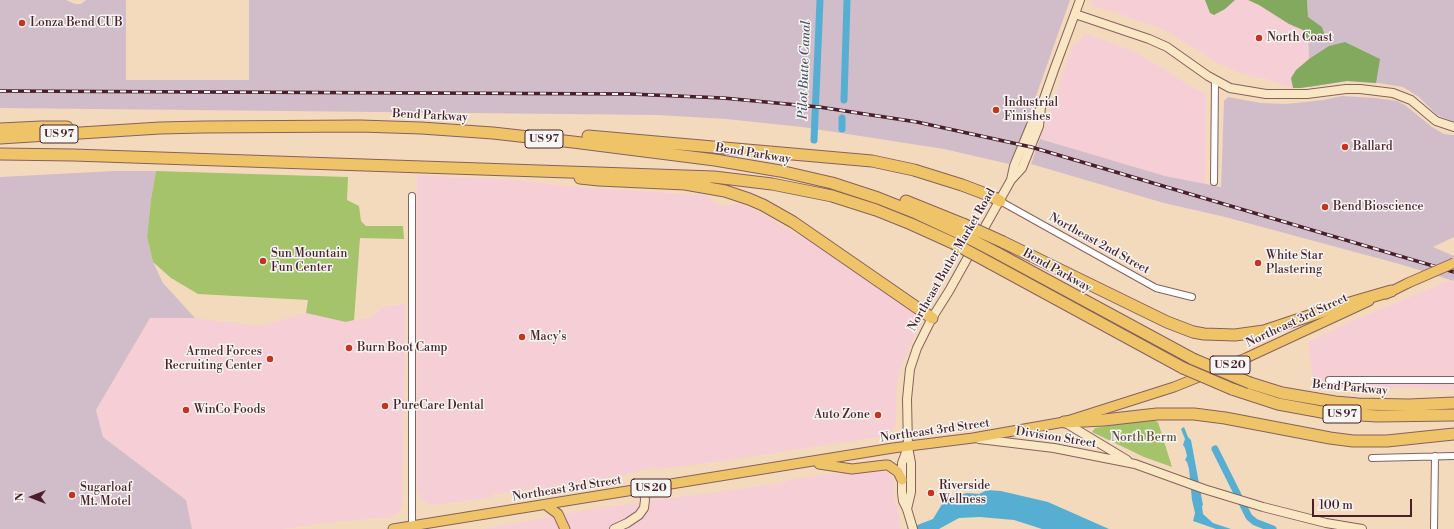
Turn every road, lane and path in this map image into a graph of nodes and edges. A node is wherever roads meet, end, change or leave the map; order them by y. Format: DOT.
graph roads {
  1 [pos="1080,0"];
  2 [pos="1075,14"];
  3 [pos="1215,80"];
  4 [pos="1454,127"];
  5 [pos="0,129"];
  6 [pos="117,131"];
  7 [pos="493,133"];
  8 [pos="0,138"];
  9 [pos="2,155"];
  10 [pos="520,170"];
  11 [pos="1214,182"];
  12 [pos="412,196"];
  13 [pos="1000,201"];
  14 [pos="961,228"];
  15 [pos="1454,263"];
  16 [pos="1391,291"];
  17 [pos="1192,298"];
  18 [pos="932,318"];
  19 [pos="1330,380"];
  20 [pos="1454,380"];
  21 [pos="1454,403"];
  22 [pos="1454,415"];
  23 [pos="1064,422"];
  24 [pos="1454,434"];
  25 [pos="974,438"];
  26 [pos="908,447"];
  27 [pos="1436,456"];
  28 [pos="1454,456"];
  29 [pos="1372,458"];
  30 [pos="809,463"];
  31 [pos="1135,464"];
  32 [pos="902,480"];
  33 [pos="644,489"];
  34 [pos="546,505"];
  35 [pos="907,509"];
  36 [pos="558,514"];
  37 [pos="412,526"];
  38 [pos="393,529"];
  39 [pos="565,529"];
  40 [pos="569,529"];
  41 [pos="614,529"];
  42 [pos="913,529"];
  43 [pos="1362,529"];
  44 [pos="1434,529"];
  1 -- 2 [label="main road, Northeast Butler Market Road"];
  2 -- 3 [label="main road"];
  2 -- 13 [label="main road, Northeast Butler Market Road"];
  3 -- 4 [label="main road"];
  3 -- 11 [label="street"];
  5 -- 6 [label="highway"];
  6 -- 7 [label="highway, Bend Parkway / US 97"];
  6 -- 8 [label="highway, Bend Parkway / US 97"];
  7 -- 13 [label="highway"];
  7 -- 14 [label="highway, Bend Parkway / US 97"];
  9 -- 10 [label="highway, Bend Parkway / US 97"];
  10 -- 18 [label="highway"];
  10 -- 22 [label="highway, Bend Parkway / US 97, bridge"];
  12 -- 37 [label="street"];
  13 -- 17 [label="street, Northeast 2nd Street"];
  13 -- 18 [label="main road, Northeast Butler Market Road"];
  14 -- 16 [label="highway, bridge"];
  14 -- 21 [label="highway, Bend Parkway / US 97, bridge"];
  15 -- 16 [label="main road, Northeast 3rd Street / US 20, bridge"];
  16 -- 23 [label="main road, Northeast 3rd Street / US 20"];
  18 -- 26 [label="main road, Northeast Butler Market Road"];
  19 -- 20 [label="street"];
  23 -- 24 [label="highway"];
  23 -- 25 [label="main road, Northeast 3rd Street / US 20"];
  23 -- 31 [label="main road, Division Street"];
  25 -- 26 [label="main road, Northeast 3rd Street / US 20"];
  25 -- 31 [label="main road, Division Street"];
  26 -- 30 [label="main road, Northeast 3rd Street / US 20"];
  26 -- 32 [label="main road"];
  26 -- 35 [label="main road"];
  27 -- 28 [label="street"];
  27 -- 29 [label="street"];
  27 -- 44 [label="street"];
  30 -- 32 [label="main road"];
  30 -- 33 [label="main road, Northeast 3rd Street / US 20"];
  31 -- 43 [label="main road, Division Street"];
  32 -- 35 [label="main road"];
  33 -- 34 [label="main road, Northeast 3rd Street / US 20"];
  33 -- 41 [label="main road"];
  34 -- 36 [label="main road"];
  34 -- 37 [label="main road, Northeast 3rd Street / US 20"];
  35 -- 42 [label="main road"];
  36 -- 39 [label="main road"];
  36 -- 40 [label="main road"];
  37 -- 38 [label="main road, Northeast 3rd Street / US 20"];
}
